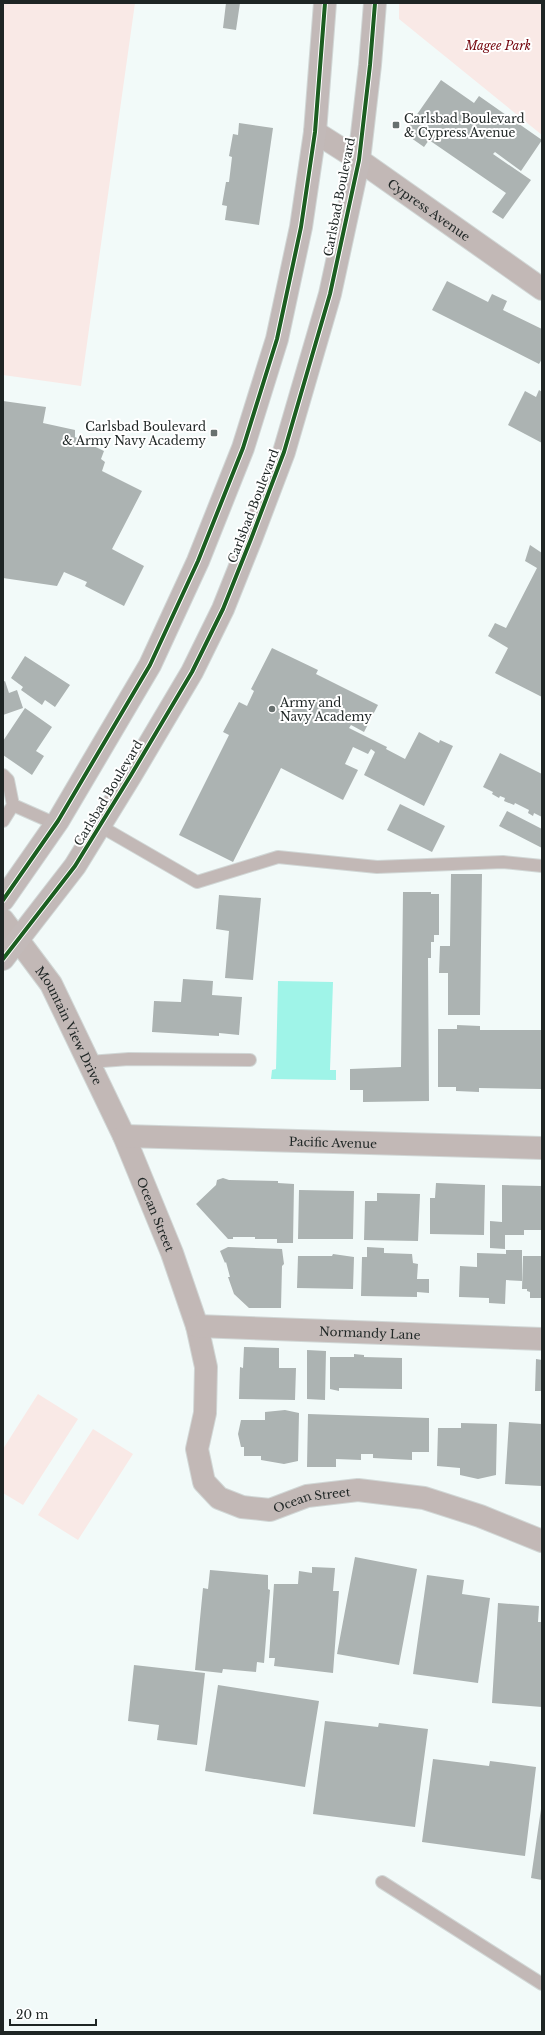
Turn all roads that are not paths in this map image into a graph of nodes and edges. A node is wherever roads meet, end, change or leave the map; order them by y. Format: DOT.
graph roads {
  1 [pos="325,3"];
  2 [pos="374,3"];
  3 [pos="315,132"];
  4 [pos="358,160"];
  5 [pos="542,289"];
  6 [pos="3,775"];
  7 [pos="13,804"];
  8 [pos="3,821"];
  9 [pos="56,824"];
  10 [pos="100,826"];
  11 [pos="542,866"];
  12 [pos="3,900"];
  13 [pos="3,920"];
  14 [pos="19,941"];
  15 [pos="3,959"];
  16 [pos="250,1060"];
  17 [pos="89,1062"];
  18 [pos="124,1136"];
  19 [pos="542,1148"];
  20 [pos="197,1326"];
  21 [pos="542,1339"];
  22 [pos="542,1542"];
  23 [pos="382,1882"];
  24 [pos="542,1984"];
  1 -- 3 [label="main road"];
  2 -- 4 [label="main road, Carlsbad Boulevard"];
  3 -- 4 [label="street, Cypress Avenue"];
  3 -- 9 [label="main road"];
  4 -- 5 [label="street, Cypress Avenue"];
  4 -- 10 [label="main road, Carlsbad Boulevard"];
  6 -- 7 [label="lane"];
  7 -- 8 [label="lane"];
  7 -- 9 [label="lane"];
  9 -- 12 [label="main road"];
  10 -- 11 [label="lane"];
  10 -- 14 [label="main road, Carlsbad Boulevard"];
  13 -- 14 [label="street, Mountain View Drive"];
  14 -- 15 [label="main road, Carlsbad Boulevard"];
  14 -- 17 [label="street, Mountain View Drive"];
  16 -- 17 [label="lane"];
  17 -- 18 [label="street, Mountain View Drive"];
  18 -- 19 [label="street, Pacific Avenue"];
  18 -- 20 [label="street, Ocean Street"];
  20 -- 21 [label="street, Normandy Lane"];
  20 -- 22 [label="street, Ocean Street"];
  23 -- 24 [label="lane"];
}
